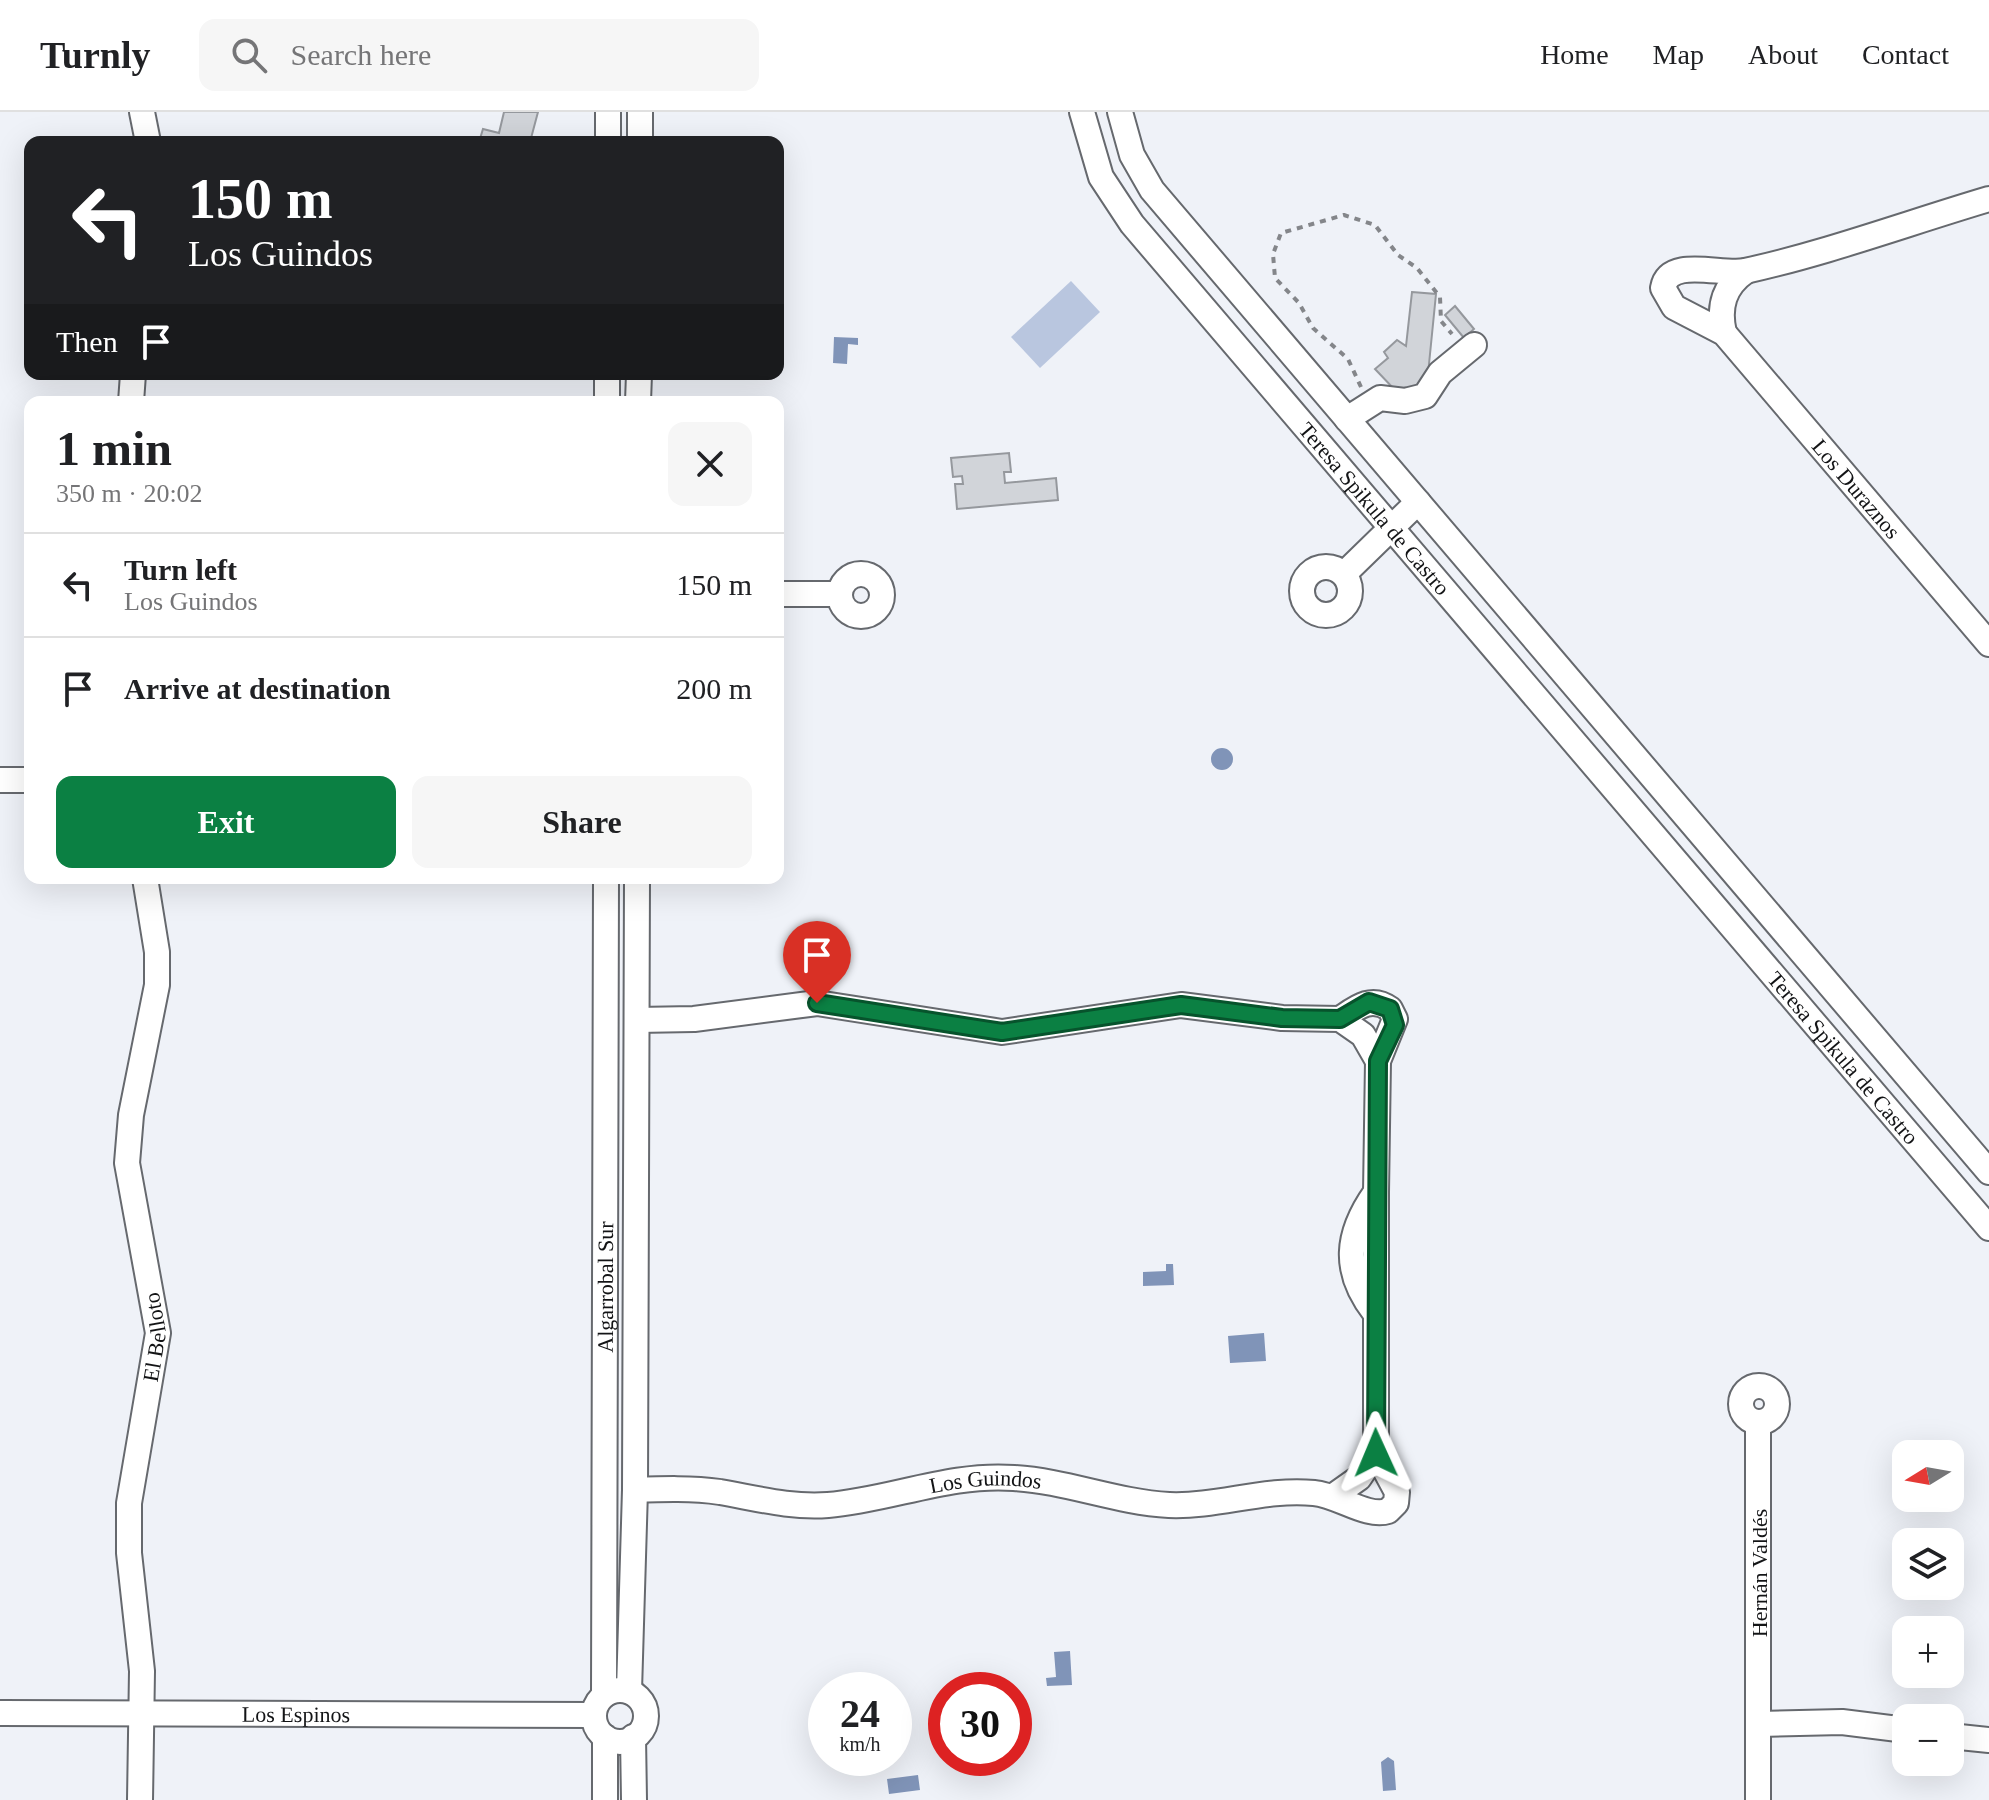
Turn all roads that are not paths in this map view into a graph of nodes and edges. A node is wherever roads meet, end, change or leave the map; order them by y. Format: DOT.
graph roads {
  1 [pos="142,112"];
  2 [pos="608,112"];
  3 [pos="640,112"];
  4 [pos="1082,112"];
  5 [pos="1120,112"];
  6 [pos="147,136"];
  7 [pos="608,136"];
  8 [pos="640,136"];
  9 [pos="1989,199"];
  10 [pos="1746,271"];
  11 [pos="1724,333"];
  12 [pos="1470,348"];
  13 [pos="1347,419"];
  14 [pos="1418,502"];
  15 [pos="1390,528"];
  16 [pos="1344,574"];
  17 [pos="784,594"];
  18 [pos="840,594"];
  19 [pos="1989,644"];
  20 [pos="0,780"];
  21 [pos="24,780"];
  22 [pos="1727,865"];
  23 [pos="146,884"];
  24 [pos="606,884"];
  25 [pos="637,884"];
  26 [pos="1699,888"];
  27 [pos="1340,1019"];
  28 [pos="637,1020"];
  29 [pos="1378,1061"];
  30 [pos="1989,1172"];
  31 [pos="1989,1228"];
  32 [pos="1758,1423"];
  33 [pos="1376,1453"];
  34 [pos="635,1490"];
  35 [pos="1335,1495"];
  36 [pos="629,1691"];
  37 [pos="599,1705"];
  38 [pos="0,1713"];
  39 [pos="141,1713"];
  40 [pos="1759,1724"];
  41 [pos="1892,1728"];
  42 [pos="605,1737"];
  43 [pos="633,1737"];
  44 [pos="1964,1737"];
  45 [pos="1989,1740"];
  46 [pos="140,1800"];
  47 [pos="605,1800"];
  48 [pos="634,1800"];
  49 [pos="1758,1800"];
  1 -- 6 [label="street"];
  2 -- 7 [label="street"];
  3 -- 8 [label="street"];
  4 -- 15 [label="street, Teresa Spikula de Castro"];
  5 -- 13 [label="street, Teresa Spikula de Castro"];
  9 -- 10 [label="street, Los Duraznos"];
  10 -- 11 [label="street"];
  10 -- 11 [label="street, Los Duraznos"];
  11 -- 19 [label="street, Los Duraznos"];
  12 -- 13 [label="street"];
  13 -- 14 [label="street, Teresa Spikula de Castro"];
  14 -- 15 [label="street"];
  14 -- 22 [label="street, Teresa Spikula de Castro"];
  15 -- 16 [label="street"];
  15 -- 26 [label="street, Teresa Spikula de Castro"];
  17 -- 18 [label="street"];
  20 -- 21 [label="street"];
  22 -- 26 [label="street"];
  22 -- 30 [label="street, Teresa Spikula de Castro"];
  23 -- 39 [label="street, El Belloto"];
  24 -- 37 [label="street, Algarrobal Sur"];
  25 -- 28 [label="street, Algarrobal Sur"];
  26 -- 31 [label="street, Teresa Spikula de Castro"];
  27 -- 28 [label="street, Los Guindos"];
  27 -- 29 [label="street"];
  27 -- 29 [label="street, Los Guindos"];
  28 -- 34 [label="street, Algarrobal Sur"];
  29 -- 33 [label="street, Los Guindos"];
  32 -- 40 [label="street, Hernán Valdés"];
  33 -- 35 [label="street"];
  33 -- 35 [label="street, Los Guindos"];
  34 -- 35 [label="street, Los Guindos"];
  34 -- 36 [label="street, Algarrobal Sur"];
  36 -- 37 [label="street"];
  36 -- 43 [label="street"];
  37 -- 39 [label="street, Los Espinos"];
  37 -- 42 [label="street"];
  38 -- 39 [label="street, Los Espinos"];
  39 -- 46 [label="street, El Belloto"];
  40 -- 41 [label="street"];
  40 -- 49 [label="street, Hernán Valdés"];
  42 -- 43 [label="street"];
  42 -- 47 [label="street"];
  43 -- 48 [label="street"];
  44 -- 45 [label="street"];
}
